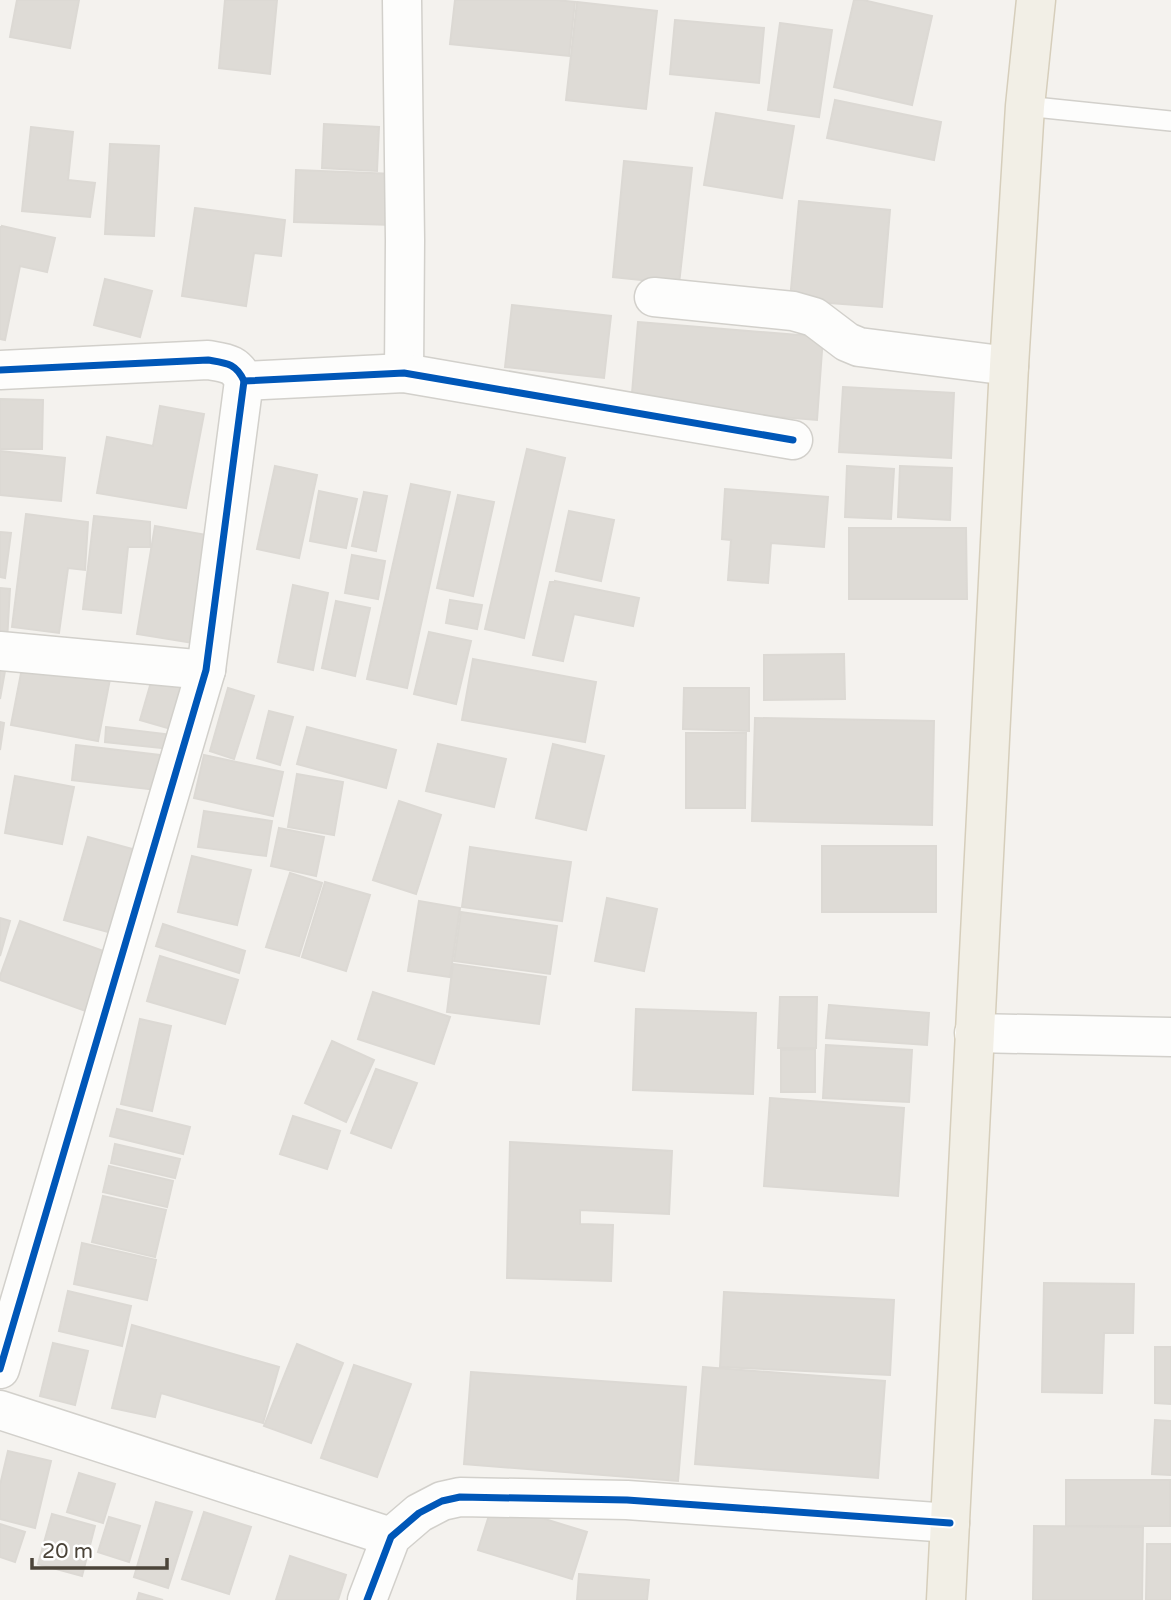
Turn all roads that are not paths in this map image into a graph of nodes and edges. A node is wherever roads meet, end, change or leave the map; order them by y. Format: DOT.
graph roads {
  1 [pos="402,0"];
  2 [pos="1036,0"];
  3 [pos="1025,106"];
  4 [pos="1171,121"];
  5 [pos="654,297"];
  6 [pos="1009,366"];
  7 [pos="0,370"];
  8 [pos="404,373"];
  9 [pos="244,381"];
  10 [pos="793,440"];
  11 [pos="0,651"];
  12 [pos="206,670"];
  13 [pos="974,1033"];
  14 [pos="1171,1037"];
  15 [pos="0,1369"];
  16 [pos="0,1410"];
  17 [pos="950,1523"];
  18 [pos="391,1537"];
  19 [pos="367,1600"];
  20 [pos="946,1600"];
  1 -- 8 [label="street"];
  2 -- 3 [label="main road"];
  3 -- 4 [label="lane"];
  3 -- 6 [label="main road"];
  5 -- 6 [label="street"];
  6 -- 13 [label="main road"];
  7 -- 9 [label="street"];
  8 -- 9 [label="street"];
  8 -- 10 [label="street"];
  9 -- 12 [label="street"];
  11 -- 12 [label="street"];
  12 -- 15 [label="street"];
  13 -- 14 [label="street"];
  13 -- 17 [label="main road"];
  16 -- 18 [label="street"];
  17 -- 18 [label="street"];
  17 -- 20 [label="main road"];
  18 -- 19 [label="street"];
}
